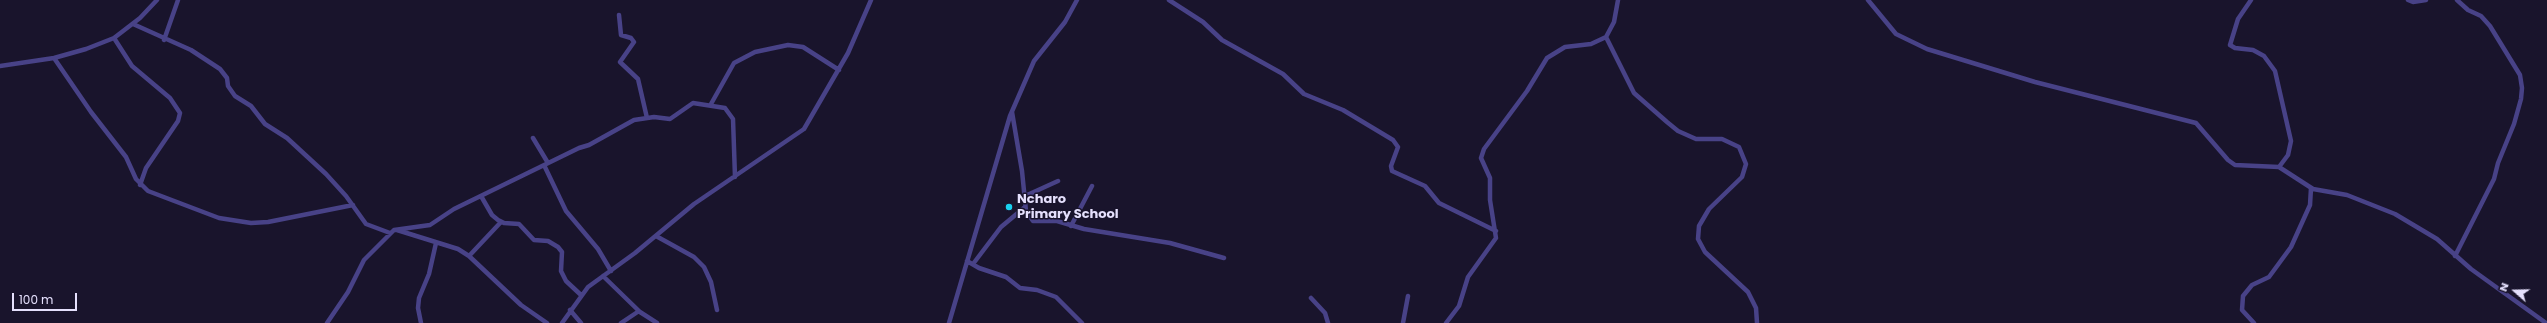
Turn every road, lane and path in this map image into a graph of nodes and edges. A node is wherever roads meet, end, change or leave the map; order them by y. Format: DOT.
graph roads {
  1 [pos="157,0"];
  2 [pos="178,0"];
  3 [pos="871,0"];
  4 [pos="1077,0"];
  5 [pos="1169,0"];
  6 [pos="1618,0"];
  7 [pos="1868,0"];
  8 [pos="2251,0"];
  9 [pos="2408,0"];
  10 [pos="2426,0"];
  11 [pos="2456,0"];
  12 [pos="619,15"];
  13 [pos="133,24"];
  14 [pos="114,38"];
  15 [pos="1606,38"];
  16 [pos="164,40"];
  17 [pos="54,58"];
  18 [pos="0,61"];
  19 [pos="2,66"];
  20 [pos="839,70"];
  21 [pos="711,104"];
  22 [pos="1012,112"];
  23 [pos="647,118"];
  24 [pos="532,138"];
  25 [pos="546,164"];
  26 [pos="2279,167"];
  27 [pos="735,177"];
  28 [pos="1058,180"];
  29 [pos="140,185"];
  30 [pos="1092,186"];
  31 [pos="2311,188"];
  32 [pos="481,196"];
  33 [pos="1025,196"];
  34 [pos="353,205"];
  35 [pos="1025,208"];
  36 [pos="501,222"];
  37 [pos="1071,226"];
  38 [pos="396,230"];
  39 [pos="1496,231"];
  40 [pos="390,233"];
  41 [pos="656,236"];
  42 [pos="436,243"];
  43 [pos="469,256"];
  44 [pos="2455,256"];
  45 [pos="1224,258"];
  46 [pos="967,261"];
  47 [pos="973,264"];
  48 [pos="611,271"];
  49 [pos="603,276"];
  50 [pos="581,295"];
  51 [pos="1408,296"];
  52 [pos="1311,298"];
  53 [pos="570,310"];
  54 [pos="717,310"];
  55 [pos="639,311"];
  56 [pos="326,323"];
  57 [pos="421,323"];
  58 [pos="547,323"];
  59 [pos="562,323"];
  60 [pos="581,323"];
  61 [pos="621,323"];
  62 [pos="657,323"];
  63 [pos="949,323"];
  64 [pos="1082,323"];
  65 [pos="1328,323"];
  66 [pos="1403,323"];
  67 [pos="1446,323"];
  68 [pos="1757,323"];
  69 [pos="2254,323"];
  70 [pos="2546,323"];
  1 -- 13 [label="street"];
  2 -- 16 [label="street"];
  3 -- 20 [label="street"];
  4 -- 22 [label="street"];
  5 -- 39 [label="street"];
  6 -- 15 [label="street"];
  7 -- 26 [label="street"];
  8 -- 26 [label="street"];
  9 -- 10 [label="street"];
  11 -- 44 [label="street"];
  12 -- 23 [label="street"];
  13 -- 14 [label="street"];
  13 -- 16 [label="street"];
  14 -- 17 [label="street"];
  14 -- 29 [label="street"];
  15 -- 39 [label="street"];
  15 -- 68 [label="street"];
  16 -- 34 [label="street"];
  17 -- 19 [label="street"];
  17 -- 29 [label="street"];
  18 -- 19 [label="street"];
  20 -- 21 [label="street"];
  20 -- 27 [label="street"];
  21 -- 23 [label="street"];
  21 -- 27 [label="street"];
  22 -- 33 [label="street"];
  22 -- 46 [label="street"];
  23 -- 25 [label="street"];
  24 -- 25 [label="street"];
  25 -- 32 [label="street"];
  25 -- 48 [label="street"];
  26 -- 31 [label="street"];
  27 -- 41 [label="street"];
  28 -- 33 [label="street"];
  29 -- 34 [label="street"];
  30 -- 37 [label="street"];
  31 -- 44 [label="street"];
  31 -- 69 [label="street"];
  32 -- 36 [label="street"];
  32 -- 38 [label="street"];
  33 -- 35 [label="street"];
  34 -- 40 [label="street"];
  35 -- 37 [label="street"];
  35 -- 47 [label="street"];
  36 -- 43 [label="street"];
  36 -- 50 [label="street"];
  37 -- 45 [label="street"];
  38 -- 40 [label="street"];
  38 -- 42 [label="street"];
  39 -- 67 [label="street"];
  40 -- 56 [label="street"];
  41 -- 48 [label="street"];
  41 -- 54 [label="street"];
  42 -- 43 [label="street"];
  42 -- 57 [label="street"];
  43 -- 58 [label="street"];
  44 -- 70 [label="street"];
  46 -- 47 [label="street"];
  46 -- 63 [label="street"];
  47 -- 64 [label="street"];
  48 -- 49 [label="street"];
  49 -- 50 [label="street"];
  49 -- 55 [label="street"];
  50 -- 53 [label="street"];
  51 -- 66 [label="street"];
  52 -- 65 [label="street"];
  53 -- 59 [label="street"];
  53 -- 60 [label="street"];
  55 -- 61 [label="street"];
  55 -- 62 [label="street"];
}
